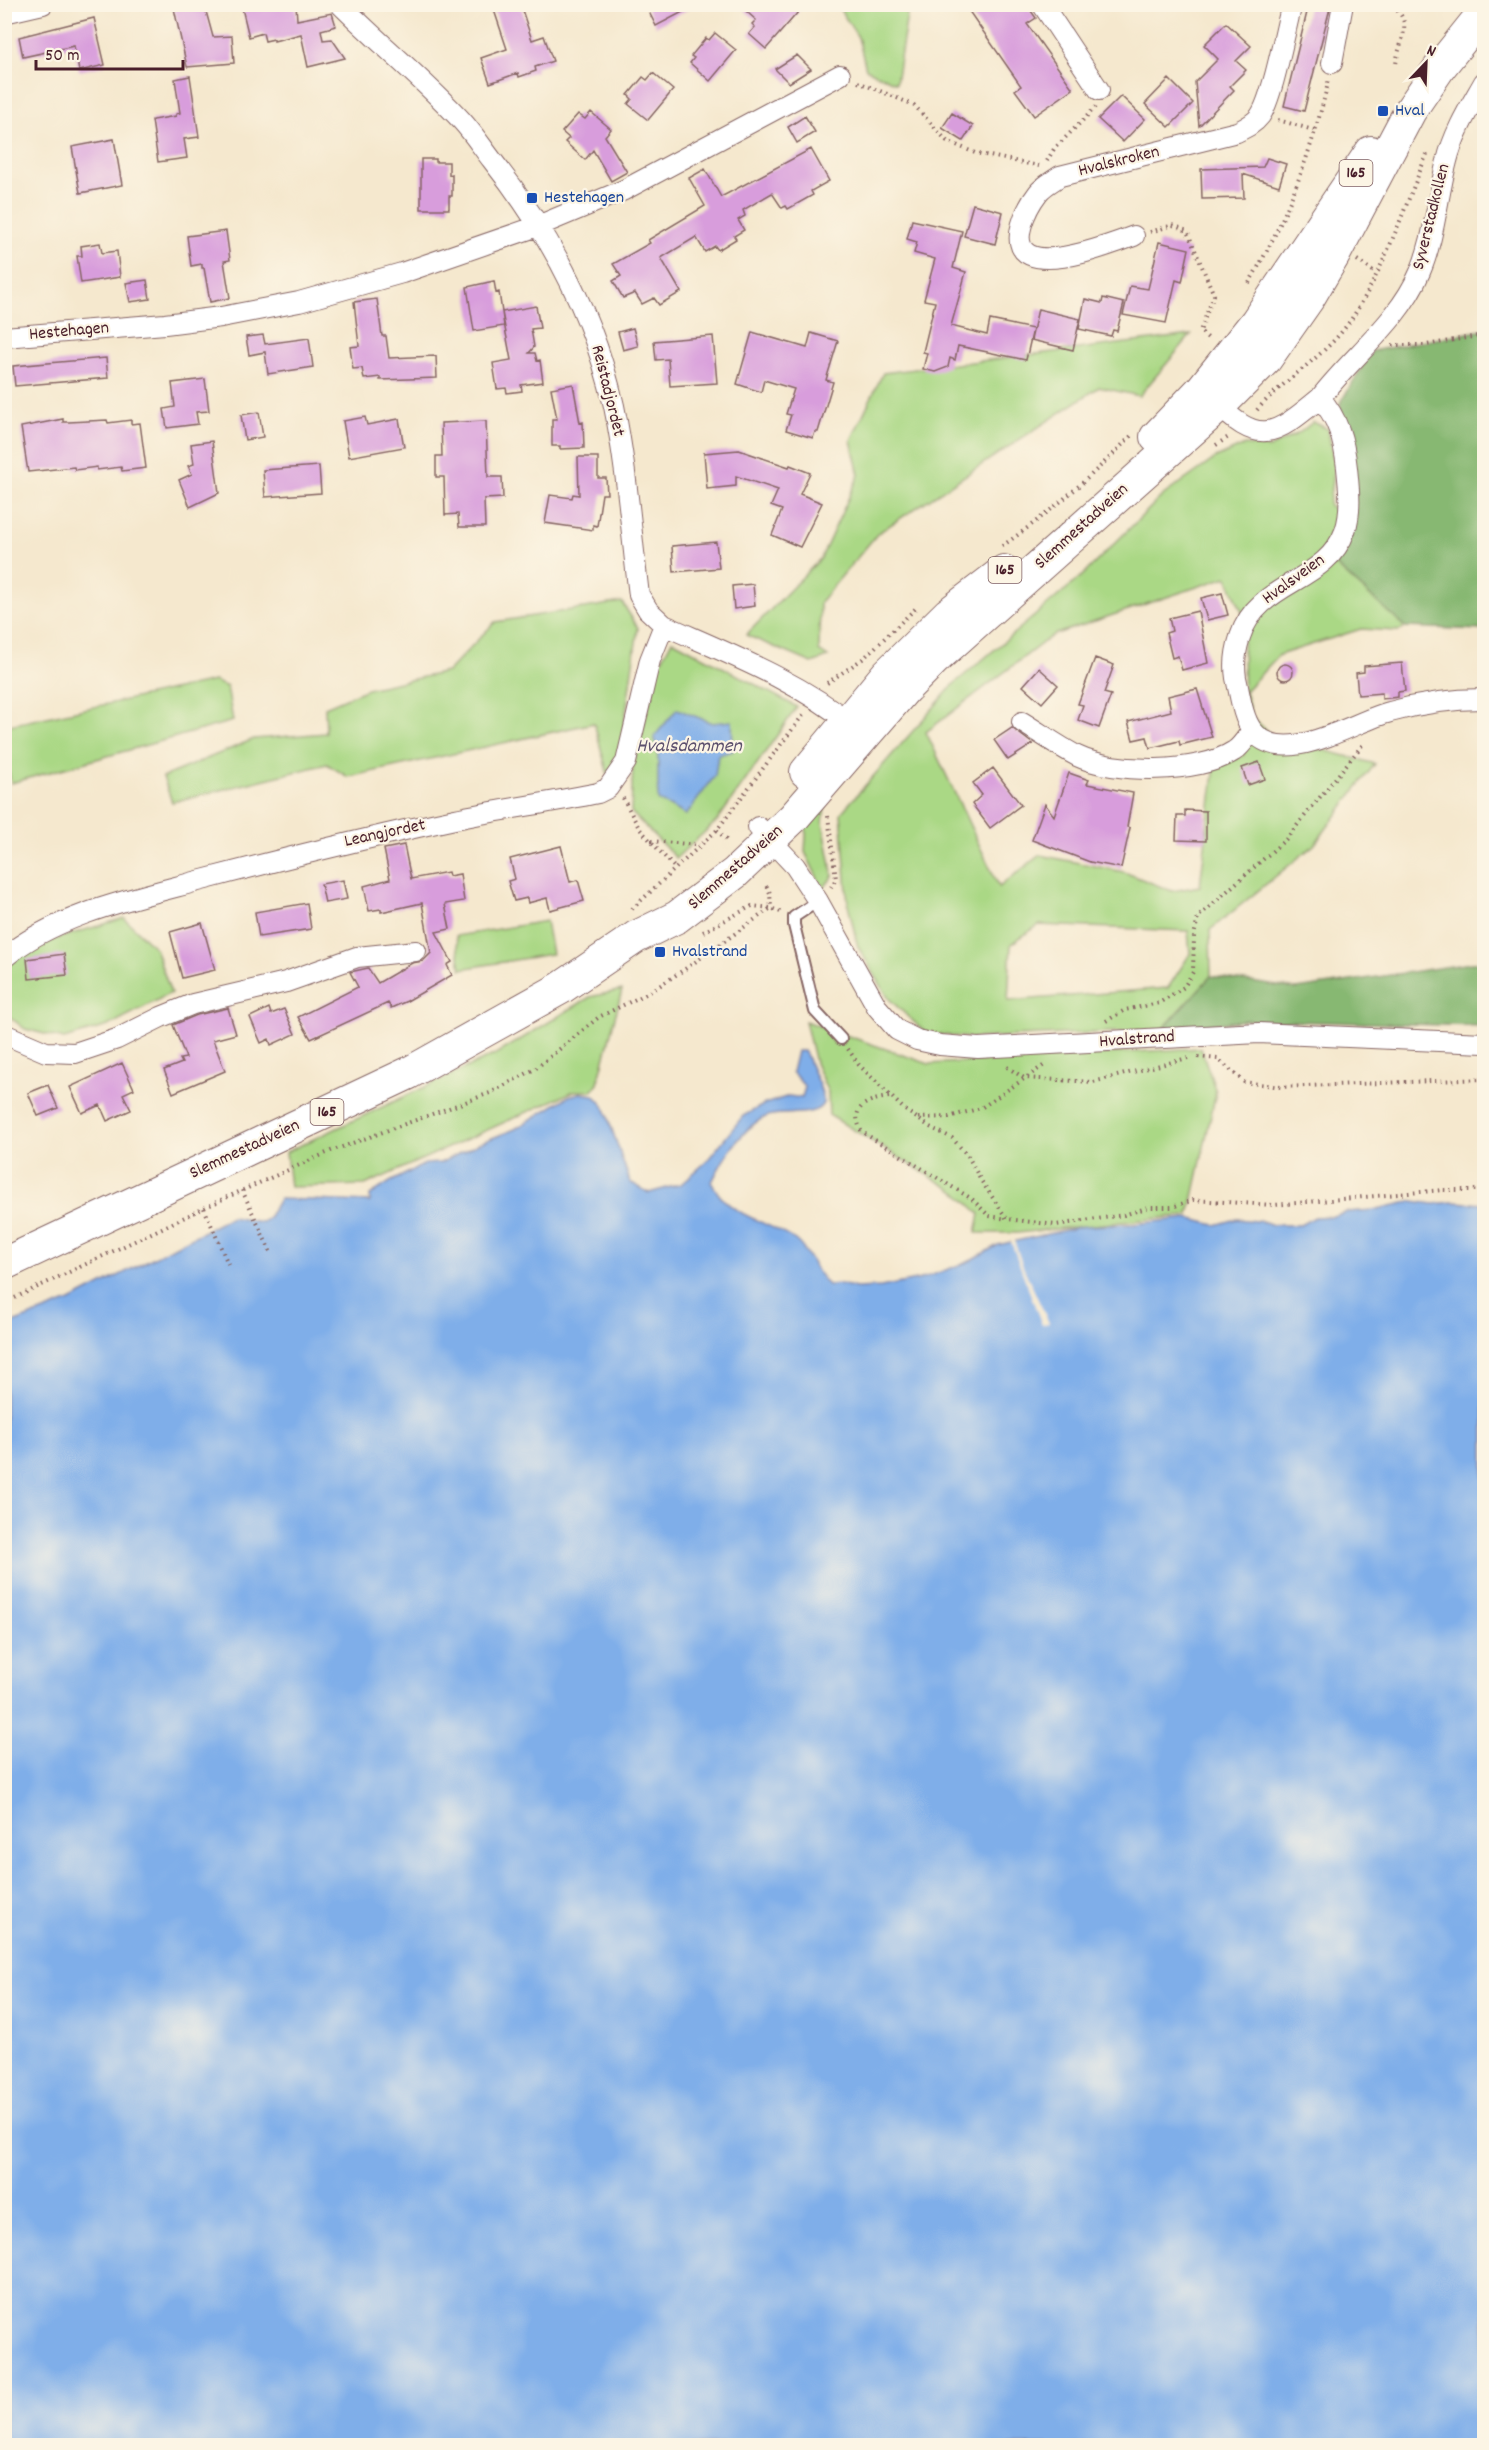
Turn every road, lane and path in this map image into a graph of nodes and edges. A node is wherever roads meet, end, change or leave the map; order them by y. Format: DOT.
graph roads {
  1 [pos="43,4"];
  2 [pos="1042,4"];
  3 [pos="1292,4"];
  4 [pos="1343,4"];
  5 [pos="1387,4"];
  6 [pos="341,5"];
  7 [pos="1485,12"];
  8 [pos="4,13"];
  9 [pos="1332,63"];
  10 [pos="1396,65"];
  11 [pos="840,75"];
  12 [pos="1485,82"];
  13 [pos="1100,90"];
  14 [pos="1260,116"];
  15 [pos="1317,131"];
  16 [pos="1431,146"];
  17 [pos="538,226"];
  18 [pos="1134,236"];
  19 [pos="1351,256"];
  20 [pos="1376,273"];
  21 [pos="1244,292"];
  22 [pos="1217,331"];
  23 [pos="1485,335"];
  24 [pos="4,337"];
  25 [pos="1210,341"];
  26 [pos="1368,345"];
  27 [pos="1203,350"];
  28 [pos="1320,398"];
  29 [pos="1221,407"];
  30 [pos="1136,431"];
  31 [pos="1207,449"];
  32 [pos="996,550"];
  33 [pos="917,607"];
  34 [pos="664,624"];
  35 [pos="827,683"];
  36 [pos="1485,699"];
  37 [pos="1389,712"];
  38 [pos="803,715"];
  39 [pos="1022,722"];
  40 [pos="856,728"];
  41 [pos="1252,730"];
  42 [pos="617,778"];
  43 [pos="830,807"];
  44 [pos="717,830"];
  45 [pos="764,834"];
  46 [pos="651,841"];
  47 [pos="729,843"];
  48 [pos="699,845"];
  49 [pos="674,867"];
  50 [pos="765,882"];
  51 [pos="818,901"];
  52 [pos="771,908"];
  53 [pos="794,917"];
  54 [pos="634,923"];
  55 [pos="695,936"];
  56 [pos="416,951"];
  57 [pos="4,958"];
  58 [pos="4,1034"];
  59 [pos="841,1039"];
  60 [pos="1485,1043"];
  61 [pos="1076,1044"];
  62 [pos="978,1048"];
  63 [pos="1024,1078"];
  64 [pos="1485,1079"];
  65 [pos="890,1097"];
  66 [pos="916,1118"];
  67 [pos="242,1190"];
  68 [pos="1485,1190"];
  69 [pos="204,1208"];
  70 [pos="1007,1219"];
  71 [pos="271,1253"];
  72 [pos="4,1264"];
  73 [pos="228,1264"];
  74 [pos="4,1303"];
  1 -- 8 [label="street"];
  2 -- 13 [label="street"];
  3 -- 14 [label="street"];
  4 -- 9 [label="street"];
  5 -- 10 [label="path"];
  6 -- 17 [label="street, Reistadjordet"];
  7 -- 29 [label="main road, Slemmestadveien / 165"];
  9 -- 15 [label="path"];
  11 -- 13 [label="path"];
  11 -- 17 [label="street, Hestehagen"];
  12 -- 26 [label="street, Syverstadkollen"];
  14 -- 15 [label="path"];
  14 -- 18 [label="street, Hvalskroken"];
  15 -- 21 [label="path"];
  16 -- 20 [label="path"];
  17 -- 24 [label="street, Hestehagen"];
  17 -- 34 [label="street, Reistadjordet"];
  18 -- 25 [label="path"];
  19 -- 20 [label="path"];
  20 -- 29 [label="path"];
  22 -- 25 [label="path"];
  23 -- 26 [label="path"];
  25 -- 27 [label="path"];
  26 -- 28 [label="street, Syverstadkollen"];
  28 -- 29 [label="street"];
  28 -- 41 [label="street, Hvalsveien"];
  29 -- 31 [label="path"];
  29 -- 40 [label="main road, Slemmestadveien / 165"];
  30 -- 32 [label="path"];
  33 -- 35 [label="path"];
  34 -- 40 [label="street, Reistadjordet"];
  34 -- 42 [label="street"];
  36 -- 37 [label="street"];
  37 -- 41 [label="street"];
  37 -- 61 [label="path"];
  38 -- 44 [label="path"];
  39 -- 41 [label="street"];
  40 -- 45 [label="main road, Slemmestadveien / 165"];
  42 -- 46 [label="path"];
  42 -- 57 [label="street, Leangjordet"];
  43 -- 51 [label="path"];
  44 -- 47 [label="path"];
  44 -- 48 [label="path"];
  45 -- 51 [label="street, Hvalstrand"];
  45 -- 54 [label="main road, Slemmestadveien / 165"];
  46 -- 48 [label="path"];
  46 -- 49 [label="path"];
  48 -- 49 [label="path"];
  49 -- 54 [label="path"];
  50 -- 52 [label="path"];
  51 -- 53 [label="lane"];
  51 -- 62 [label="street, Hvalstrand"];
  52 -- 53 [label="path"];
  52 -- 55 [label="path"];
  52 -- 67 [label="path"];
  53 -- 59 [label="lane"];
  54 -- 72 [label="main road, Slemmestadveien / 165"];
  56 -- 58 [label="street"];
  59 -- 65 [label="path"];
  60 -- 61 [label="street, Hvalstrand"];
  61 -- 62 [label="street, Hvalstrand"];
  61 -- 63 [label="path"];
  62 -- 63 [label="path"];
  63 -- 64 [label="path"];
  63 -- 66 [label="path"];
  65 -- 66 [label="path"];
  65 -- 70 [label="path"];
  66 -- 70 [label="path"];
  67 -- 69 [label="path"];
  67 -- 71 [label="path"];
  68 -- 70 [label="path"];
  69 -- 73 [label="path"];
  69 -- 74 [label="path"];
}
